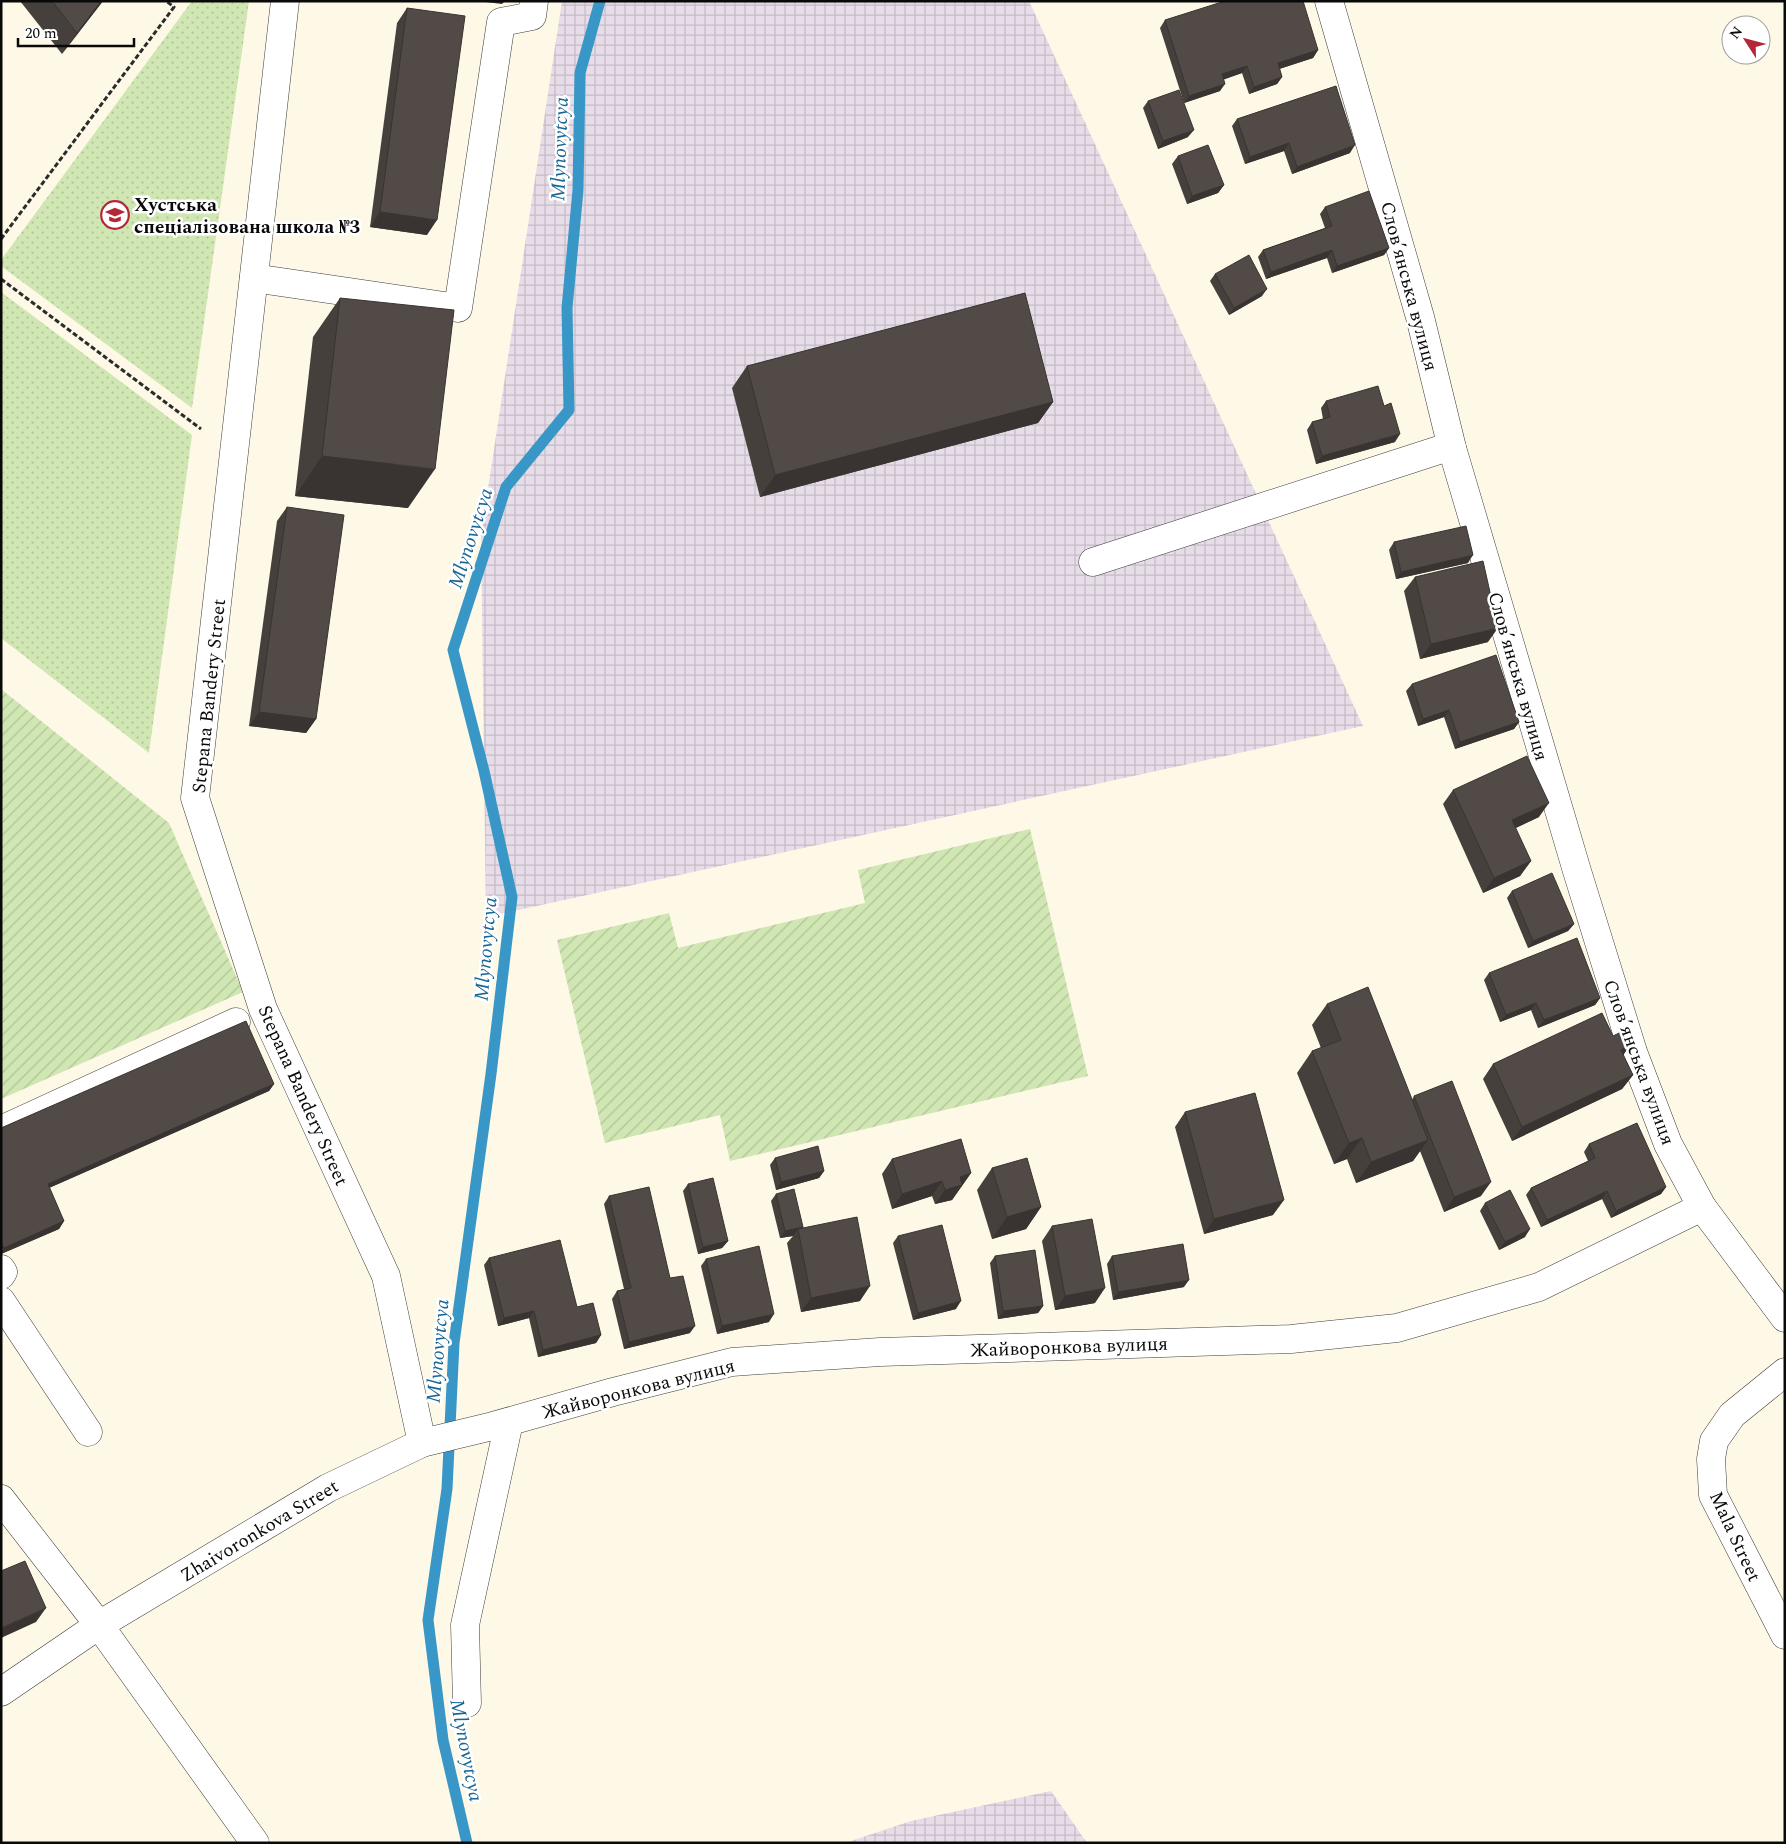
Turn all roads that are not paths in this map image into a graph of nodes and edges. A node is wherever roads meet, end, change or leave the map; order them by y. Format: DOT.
graph roads {
  1 [pos="285,1"];
  2 [pos="534,1"];
  3 [pos="1329,1"];
  4 [pos="254,278"];
  5 [pos="1452,448"];
  6 [pos="1092,562"];
  7 [pos="236,1022"];
  8 [pos="1,1130"];
  9 [pos="1702,1207"];
  10 [pos="1,1269"];
  11 [pos="1,1275"];
  12 [pos="1,1301"];
  13 [pos="1785,1318"];
  14 [pos="1785,1372"];
  15 [pos="501,1424"];
  16 [pos="88,1432"];
  17 [pos="422,1442"];
  18 [pos="1,1499"];
  19 [pos="99,1625"];
  20 [pos="1785,1635"];
  21 [pos="1,1692"];
  22 [pos="467,1703"];
  23 [pos="255,1843"];
  1 -- 4 [label="street, Stepana Bandery Street"];
  2 -- 4 [label="street"];
  3 -- 5 [label="street, Словʼянська вулиця"];
  4 -- 17 [label="street, Stepana Bandery Street"];
  5 -- 6 [label="street"];
  5 -- 9 [label="street, Словʼянська вулиця"];
  7 -- 8 [label="street"];
  9 -- 13 [label="street, Словʼянська вулиця"];
  9 -- 15 [label="street, Жайворонкова вулиця"];
  10 -- 11 [label="street"];
  12 -- 16 [label="street"];
  14 -- 20 [label="street, Mala Street"];
  15 -- 17 [label="street, Жайворонкова вулиця"];
  15 -- 22 [label="street"];
  17 -- 19 [label="street, Zhaivoronkova Street"];
  18 -- 19 [label="street"];
  19 -- 21 [label="street, Zhaivoronkova Street"];
  19 -- 23 [label="street"];
}
